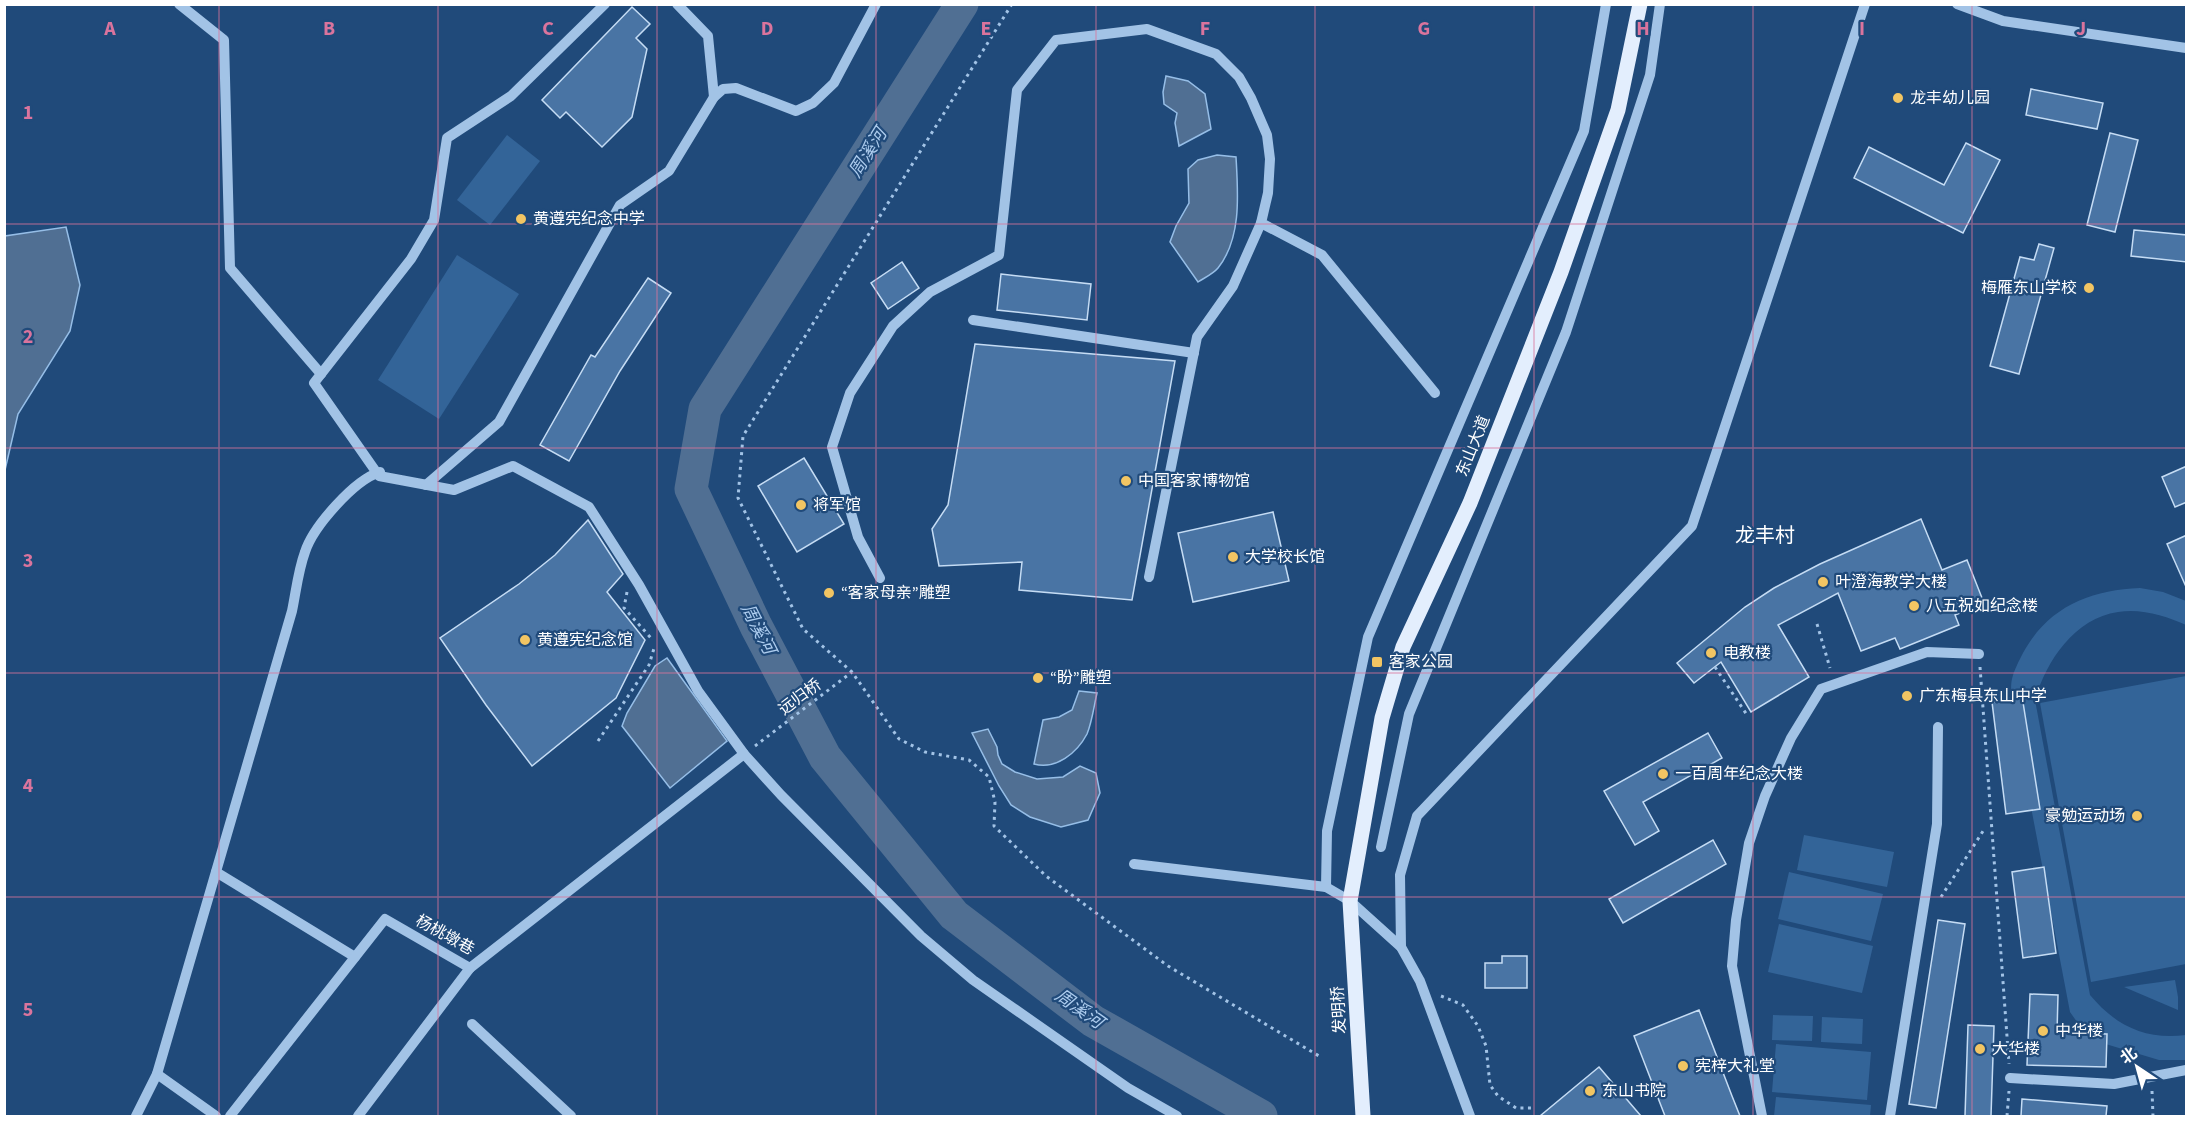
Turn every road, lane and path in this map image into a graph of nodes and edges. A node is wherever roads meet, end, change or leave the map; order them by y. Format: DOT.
graph roads {
  1 [pos="179,4"];
  2 [pos="605,4"];
  3 [pos="677,4"];
  4 [pos="876,4"];
  5 [pos="1012,4"];
  6 [pos="1606,4"];
  7 [pos="1640,4"];
  8 [pos="1660,4"];
  9 [pos="1865,4"];
  10 [pos="1957,4"];
  11 [pos="2187,48"];
  12 [pos="714,97"];
  13 [pos="1261,223"];
  14 [pos="973,320"];
  15 [pos="1194,353"];
  16 [pos="321,374"];
  17 [pos="1435,393"];
  18 [pos="380,472"];
  19 [pos="426,485"];
  20 [pos="1149,577"];
  21 [pos="880,578"];
  22 [pos="629,585"];
  23 [pos="1816,624"];
  24 [pos="1979,654"];
  25 [pos="1715,667"];
  26 [pos="1830,668"];
  27 [pos="852,672"];
  28 [pos="1747,716"];
  29 [pos="1938,727"];
  30 [pos="763,740"];
  31 [pos="598,741"];
  32 [pos="744,754"];
  33 [pos="1985,828"];
  34 [pos="1381,847"];
  35 [pos="1134,864"];
  36 [pos="216,872"];
  37 [pos="1326,887"];
  38 [pos="1350,901"];
  39 [pos="1938,902"];
  40 [pos="1401,947"];
  41 [pos="355,957"];
  42 [pos="470,968"];
  43 [pos="1420,981"];
  44 [pos="472,1024"];
  45 [pos="1319,1056"];
  46 [pos="2187,1070"];
  47 [pos="157,1074"];
  48 [pos="2150,1077"];
  49 [pos="2010,1078"];
  50 [pos="1533,1108"];
  51 [pos="136,1116"];
  52 [pos="216,1116"];
  53 [pos="230,1116"];
  54 [pos="358,1116"];
  55 [pos="571,1116"];
  56 [pos="1177,1116"];
  57 [pos="1363,1116"];
  58 [pos="1470,1116"];
  59 [pos="1762,1116"];
  60 [pos="1890,1116"];
  61 [pos="2007,1116"];
  62 [pos="2153,1116"];
  1 -- 16 [label="street"];
  2 -- 16 [label="street"];
  3 -- 12 [label="street"];
  4 -- 12 [label="street"];
  5 -- 27 [label="path"];
  6 -- 37 [label="street"];
  7 -- 38 [label="main road, 东山大道"];
  8 -- 34 [label="street"];
  9 -- 40 [label="street"];
  10 -- 11 [label="street"];
  12 -- 19 [label="street"];
  13 -- 15 [label="street"];
  13 -- 17 [label="street"];
  13 -- 21 [label="street"];
  14 -- 15 [label="street"];
  15 -- 20 [label="street"];
  16 -- 19 [label="street"];
  18 -- 36 [label="street"];
  19 -- 32 [label="street"];
  22 -- 31 [label="path"];
  23 -- 26 [label="path"];
  24 -- 49 [label="path"];
  24 -- 59 [label="street"];
  25 -- 28 [label="path"];
  27 -- 30 [label="path, 远归桥"];
  27 -- 45 [label="path"];
  29 -- 60 [label="street"];
  32 -- 42 [label="street, 杨桃墩巷"];
  32 -- 56 [label="street"];
  33 -- 39 [label="path"];
  35 -- 37 [label="street"];
  36 -- 41 [label="street"];
  36 -- 47 [label="street"];
  37 -- 38 [label="street"];
  38 -- 40 [label="street"];
  38 -- 57 [label="main road, 发明桥"];
  40 -- 43 [label="street"];
  41 -- 42 [label="street, 杨桃墩巷"];
  41 -- 53 [label="street, 杨桃墩巷"];
  42 -- 54 [label="street"];
  43 -- 50 [label="path"];
  43 -- 58 [label="street"];
  44 -- 55 [label="street"];
  46 -- 48 [label="street"];
  47 -- 51 [label="street"];
  47 -- 52 [label="street"];
  48 -- 49 [label="street"];
  48 -- 62 [label="path"];
  49 -- 61 [label="path"];
}
